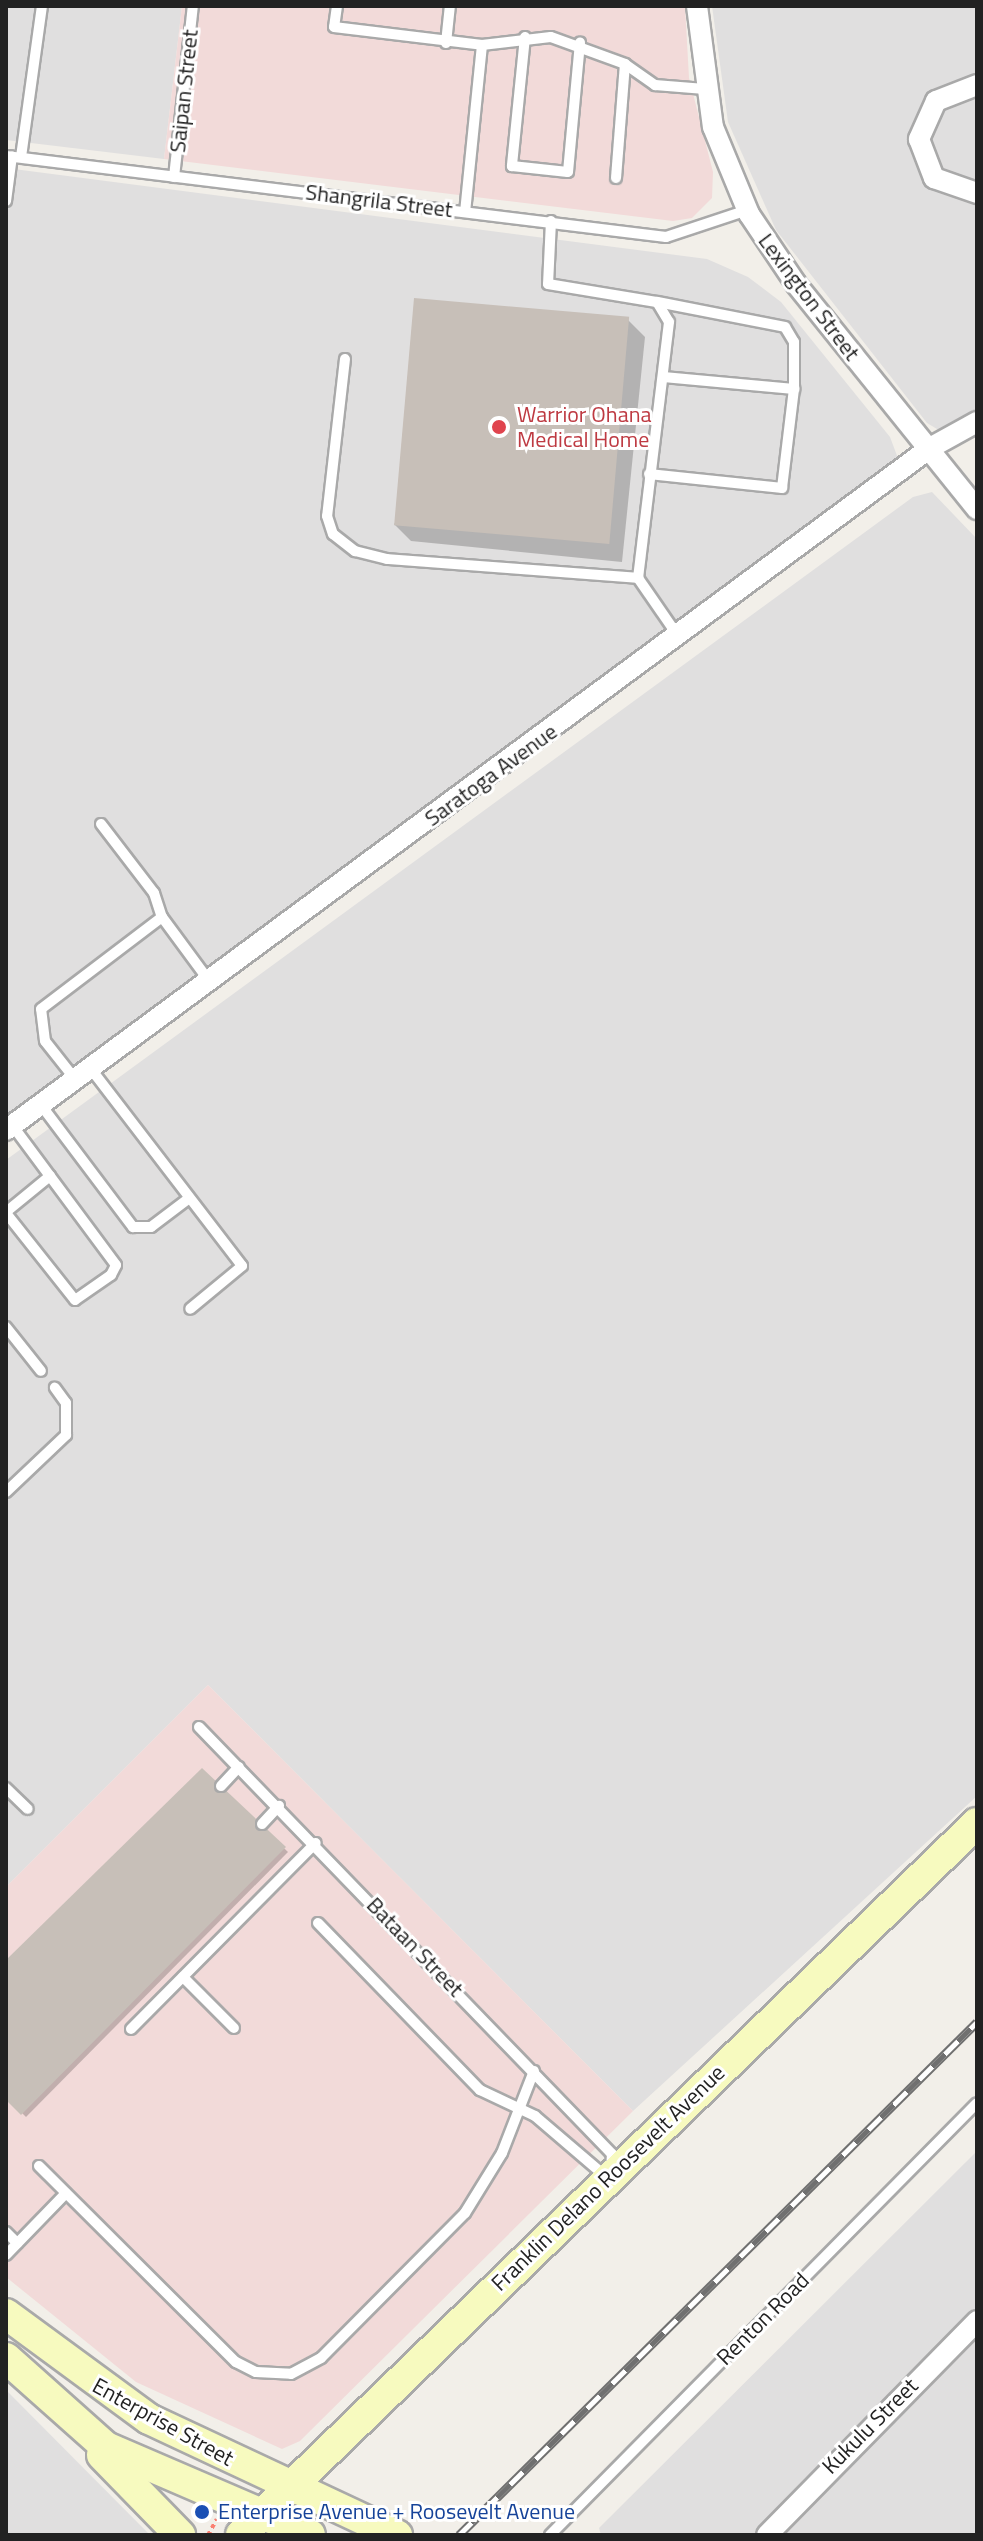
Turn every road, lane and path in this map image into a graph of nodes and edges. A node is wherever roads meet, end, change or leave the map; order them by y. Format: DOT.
graph roads {
  1 [pos="42,6"];
  2 [pos="193,6"];
  3 [pos="337,6"];
  4 [pos="450,6"];
  5 [pos="697,6"];
  6 [pos="525,37"];
  7 [pos="446,43"];
  8 [pos="580,43"];
  9 [pos="482,45"];
  10 [pos="625,64"];
  11 [pos="977,85"];
  12 [pos="705,89"];
  13 [pos="13,156"];
  14 [pos="174,177"];
  15 [pos="616,178"];
  16 [pos="977,193"];
  17 [pos="6,201"];
  18 [pos="747,210"];
  19 [pos="465,211"];
  20 [pos="551,221"];
  21 [pos="657,302"];
  22 [pos="345,359"];
  23 [pos="663,377"];
  24 [pos="794,389"];
  25 [pos="977,422"];
  26 [pos="930,448"];
  27 [pos="649,474"];
  28 [pos="977,509"];
  29 [pos="638,578"];
  30 [pos="679,638"];
  31 [pos="101,824"];
  32 [pos="162,917"];
  33 [pos="210,982"];
  34 [pos="83,1074"];
  35 [pos="41,1105"];
  36 [pos="9,1127"];
  37 [pos="50,1176"];
  38 [pos="188,1199"];
  39 [pos="6,1212"];
  40 [pos="190,1309"];
  41 [pos="6,1327"];
  42 [pos="41,1371"];
  43 [pos="55,1388"];
  44 [pos="6,1492"];
  45 [pos="199,1727"];
  46 [pos="239,1767"];
  47 [pos="221,1786"];
  48 [pos="6,1788"];
  49 [pos="279,1806"];
  50 [pos="28,1809"];
  51 [pos="977,1823"];
  52 [pos="262,1824"];
  53 [pos="316,1843"];
  54 [pos="318,1923"];
  55 [pos="183,1977"];
  56 [pos="234,2028"];
  57 [pos="131,2029"];
  58 [pos="534,2071"];
  59 [pos="977,2103"];
  60 [pos="520,2108"];
  61 [pos="39,2166"];
  62 [pos="610,2177"];
  63 [pos="66,2193"];
  64 [pos="6,2232"];
  65 [pos="17,2243"];
  66 [pos="6,2255"];
  67 [pos="6,2314"];
  68 [pos="977,2321"];
  69 [pos="6,2358"];
  70 [pos="53,2405"];
  71 [pos="331,2449"];
  72 [pos="289,2489"];
  73 [pos="263,2514"];
  74 [pos="356,2518"];
  75 [pos="180,2535"];
  76 [pos="241,2535"];
  77 [pos="310,2535"];
  78 [pos="397,2535"];
  79 [pos="550,2535"];
  80 [pos="767,2535"];
  1 -- 13 [label="lane"];
  2 -- 14 [label="lane, Saipan Street"];
  3 -- 7 [label="lane"];
  4 -- 7 [label="lane"];
  5 -- 12 [label="street, Lexington Street"];
  6 -- 8 [label="lane"];
  6 -- 8 [label="lane"];
  6 -- 9 [label="lane"];
  7 -- 9 [label="lane"];
  8 -- 10 [label="lane"];
  9 -- 19 [label="lane"];
  10 -- 12 [label="lane"];
  10 -- 15 [label="lane"];
  11 -- 16 [label="street"];
  12 -- 18 [label="street, Lexington Street"];
  13 -- 14 [label="lane, Shangrila Street"];
  13 -- 17 [label="lane"];
  14 -- 19 [label="lane, Shangrila Street"];
  18 -- 20 [label="lane, Shangrila Street"];
  18 -- 26 [label="street, Lexington Street"];
  19 -- 20 [label="lane, Shangrila Street"];
  20 -- 21 [label="lane"];
  21 -- 23 [label="lane"];
  21 -- 24 [label="lane"];
  22 -- 29 [label="lane"];
  23 -- 24 [label="lane"];
  23 -- 27 [label="lane"];
  24 -- 27 [label="lane"];
  25 -- 26 [label="street, Saratoga Avenue"];
  26 -- 28 [label="street, Lexington Street"];
  26 -- 30 [label="street, Saratoga Avenue"];
  27 -- 29 [label="lane"];
  29 -- 30 [label="lane"];
  30 -- 33 [label="street, Saratoga Avenue"];
  31 -- 32 [label="lane"];
  32 -- 33 [label="lane"];
  32 -- 34 [label="lane"];
  33 -- 34 [label="street, Saratoga Avenue"];
  34 -- 35 [label="street, Saratoga Avenue"];
  34 -- 38 [label="lane"];
  35 -- 36 [label="street, Saratoga Avenue"];
  35 -- 38 [label="lane"];
  36 -- 37 [label="lane"];
  37 -- 39 [label="lane"];
  37 -- 39 [label="lane"];
  38 -- 40 [label="lane"];
  41 -- 42 [label="lane"];
  43 -- 44 [label="lane"];
  45 -- 46 [label="lane, Bataan Street"];
  46 -- 47 [label="lane"];
  46 -- 49 [label="lane, Bataan Street"];
  48 -- 50 [label="lane"];
  49 -- 52 [label="lane"];
  49 -- 53 [label="lane, Bataan Street"];
  51 -- 62 [label="main road, Franklin Delano Roosevelt Avenue"];
  53 -- 55 [label="lane"];
  53 -- 58 [label="lane, Bataan Street"];
  54 -- 60 [label="lane"];
  55 -- 56 [label="lane"];
  55 -- 57 [label="lane"];
  58 -- 60 [label="lane"];
  58 -- 62 [label="lane, Bataan Street"];
  59 -- 79 [label="lane, Renton Road"];
  60 -- 62 [label="lane"];
  60 -- 63 [label="lane"];
  61 -- 63 [label="lane"];
  62 -- 71 [label="main road, Franklin Delano Roosevelt Avenue"];
  63 -- 65 [label="lane"];
  64 -- 65 [label="lane"];
  65 -- 66 [label="lane"];
  67 -- 72 [label="main road, Enterprise Street"];
  68 -- 80 [label="street, Kukulu Street"];
  69 -- 70 [label="main road, Enterprise Street"];
  70 -- 73 [label="main road, Enterprise Street"];
  70 -- 75 [label="main road"];
  71 -- 72 [label="main road, Franklin Delano Roosevelt Avenue"];
  71 -- 74 [label="main road"];
  72 -- 73 [label="main road, Franklin Delano Roosevelt Avenue"];
  72 -- 74 [label="main road, Enterprise Street"];
  73 -- 76 [label="main road, Franklin Delano Roosevelt Avenue"];
  73 -- 77 [label="main road, Enterprise Street"];
  74 -- 78 [label="main road, Enterprise Street"];
}
